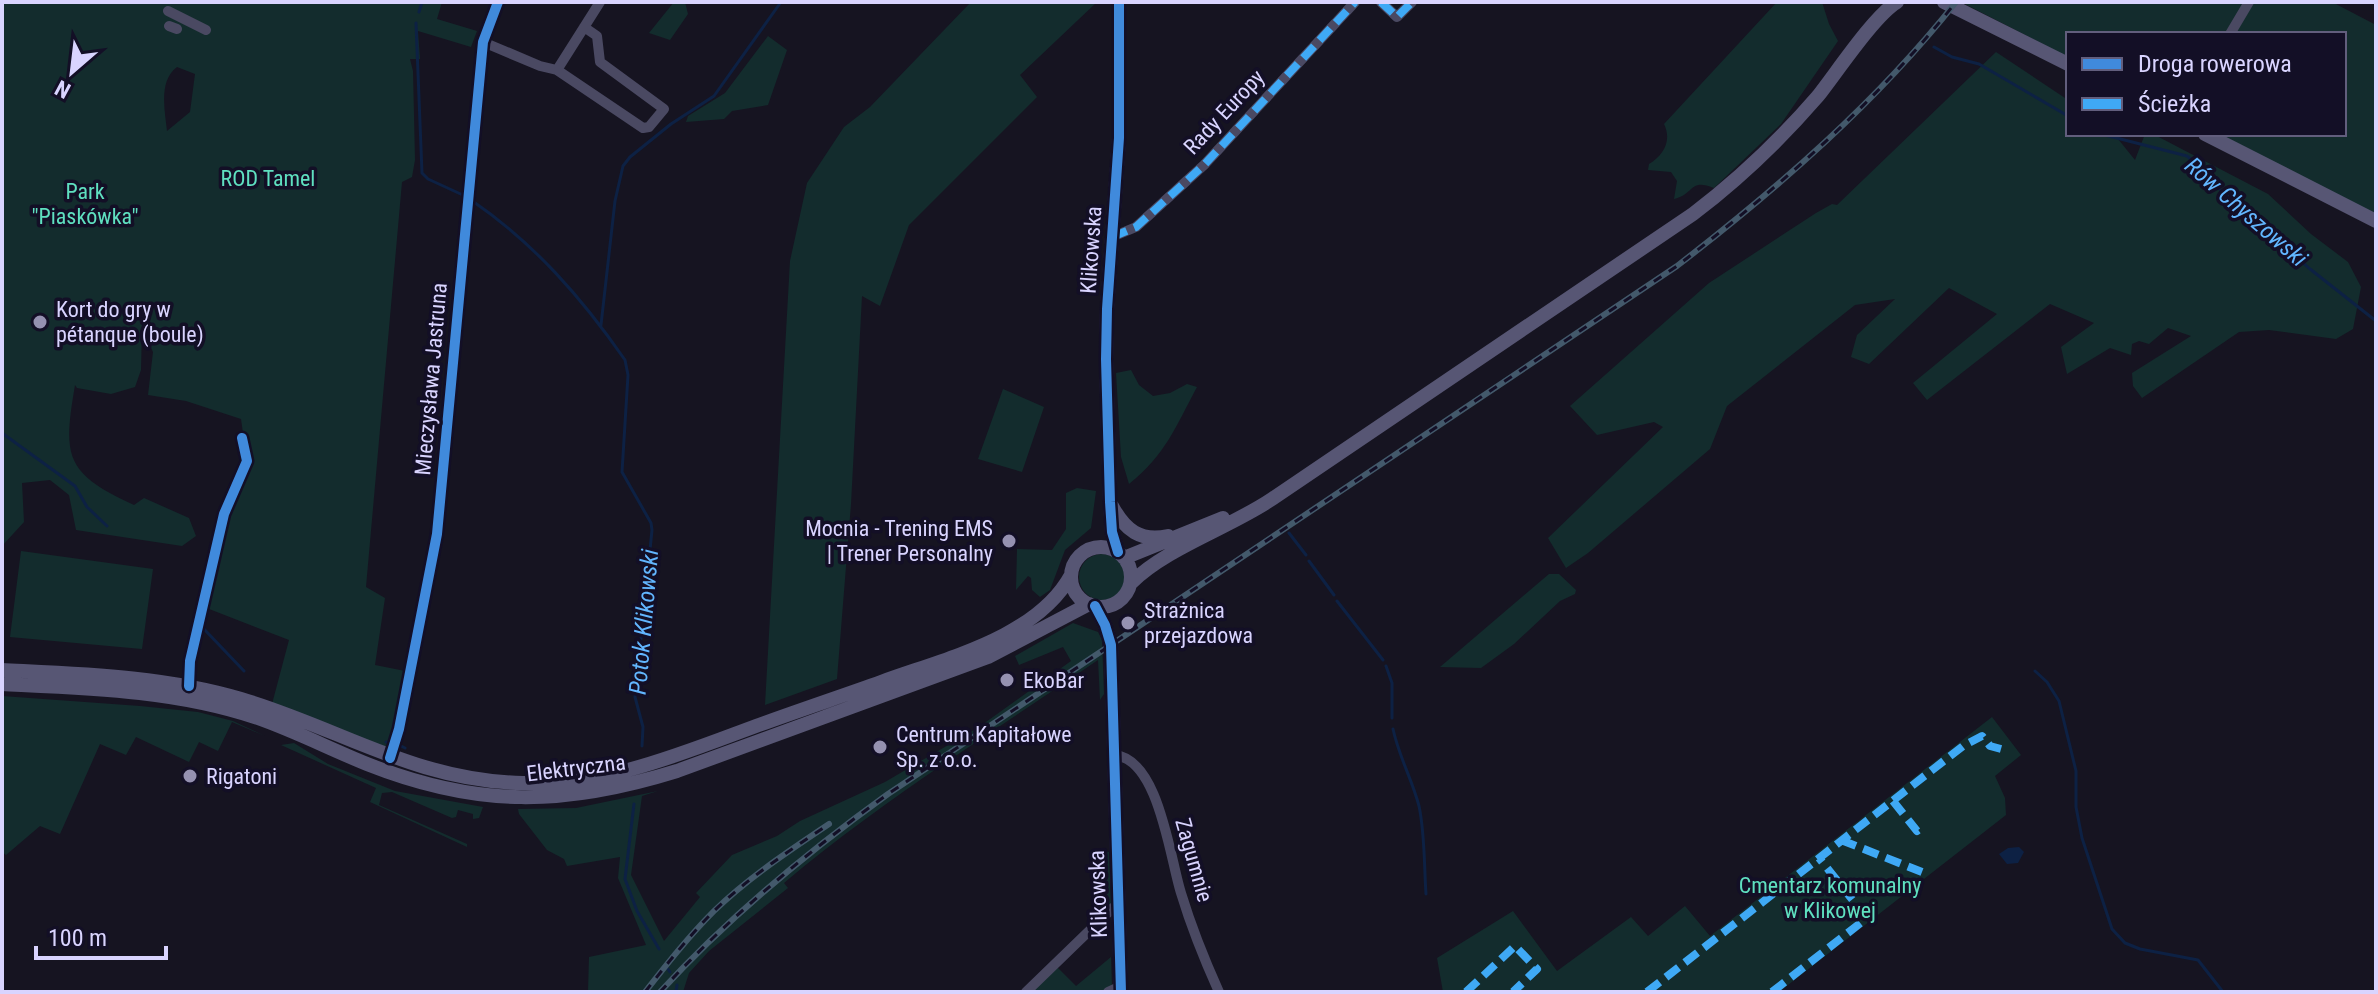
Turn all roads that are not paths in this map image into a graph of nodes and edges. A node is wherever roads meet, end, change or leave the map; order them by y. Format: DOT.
graph roads {
  1 [pos="498,2"];
  2 [pos="600,2"];
  3 [pos="1119,2"];
  4 [pos="1355,2"];
  5 [pos="1381,2"];
  6 [pos="1412,2"];
  7 [pos="1897,2"];
  8 [pos="1944,2"];
  9 [pos="2249,2"];
  10 [pos="167,6"];
  11 [pos="584,27"];
  12 [pos="206,30"];
  13 [pos="2231,32"];
  14 [pos="483,42"];
  15 [pos="2066,63"];
  16 [pos="557,70"];
  17 [pos="2209,136"];
  18 [pos="2376,221"];
  19 [pos="1112,237"];
  20 [pos="242,438"];
  21 [pos="1292,486"];
  22 [pos="1110,502"];
  23 [pos="1183,533"];
  24 [pos="1092,548"];
  25 [pos="1121,555"];
  26 [pos="1071,575"];
  27 [pos="1131,583"];
  28 [pos="1122,599"];
  29 [pos="1092,605"];
  30 [pos="1110,638"];
  31 [pos="2,670"];
  32 [pos="2,684"];
  33 [pos="189,686"];
  34 [pos="1114,755"];
  35 [pos="390,758"];
  36 [pos="1118,903"];
  37 [pos="1117,990"];
  38 [pos="1026,992"];
  39 [pos="1219,992"];
  1 -- 14 [label="street, Mieczysława Jastruna"];
  2 -- 11 [label="street"];
  3 -- 19 [label="main road, Klikowska"];
  4 -- 19 [label="street, Rady Europy"];
  5 -- 6 [label="street"];
  7 -- 21 [label="main road"];
  8 -- 15 [label="main road"];
  9 -- 13 [label="street"];
  10 -- 12 [label="street"];
  11 -- 16 [label="street"];
  11 -- 16 [label="street"];
  14 -- 16 [label="street"];
  14 -- 35 [label="street, Mieczysława Jastruna"];
  17 -- 18 [label="main road"];
  19 -- 22 [label="main road, Klikowska"];
  20 -- 33 [label="street"];
  21 -- 23 [label="main road"];
  21 -- 27 [label="main road"];
  22 -- 23 [label="main road"];
  22 -- 24 [label="main road, Klikowska"];
  22 -- 25 [label="main road, Klikowska"];
  23 -- 25 [label="main road"];
  24 -- 25 [label="main road"];
  24 -- 26 [label="main road"];
  25 -- 27 [label="main road"];
  26 -- 29 [label="main road"];
  26 -- 35 [label="main road, Elektryczna"];
  27 -- 28 [label="main road"];
  28 -- 29 [label="main road"];
  28 -- 30 [label="main road, Klikowska"];
  29 -- 30 [label="main road, Klikowska"];
  29 -- 32 [label="main road, Elektryczna"];
  30 -- 34 [label="main road, Klikowska"];
  31 -- 33 [label="main road, Elektryczna"];
  33 -- 35 [label="main road, Elektryczna"];
  34 -- 36 [label="main road, Klikowska"];
  34 -- 39 [label="street, Zagumnie"];
  36 -- 37 [label="main road, Klikowska"];
  36 -- 38 [label="street"];
}
